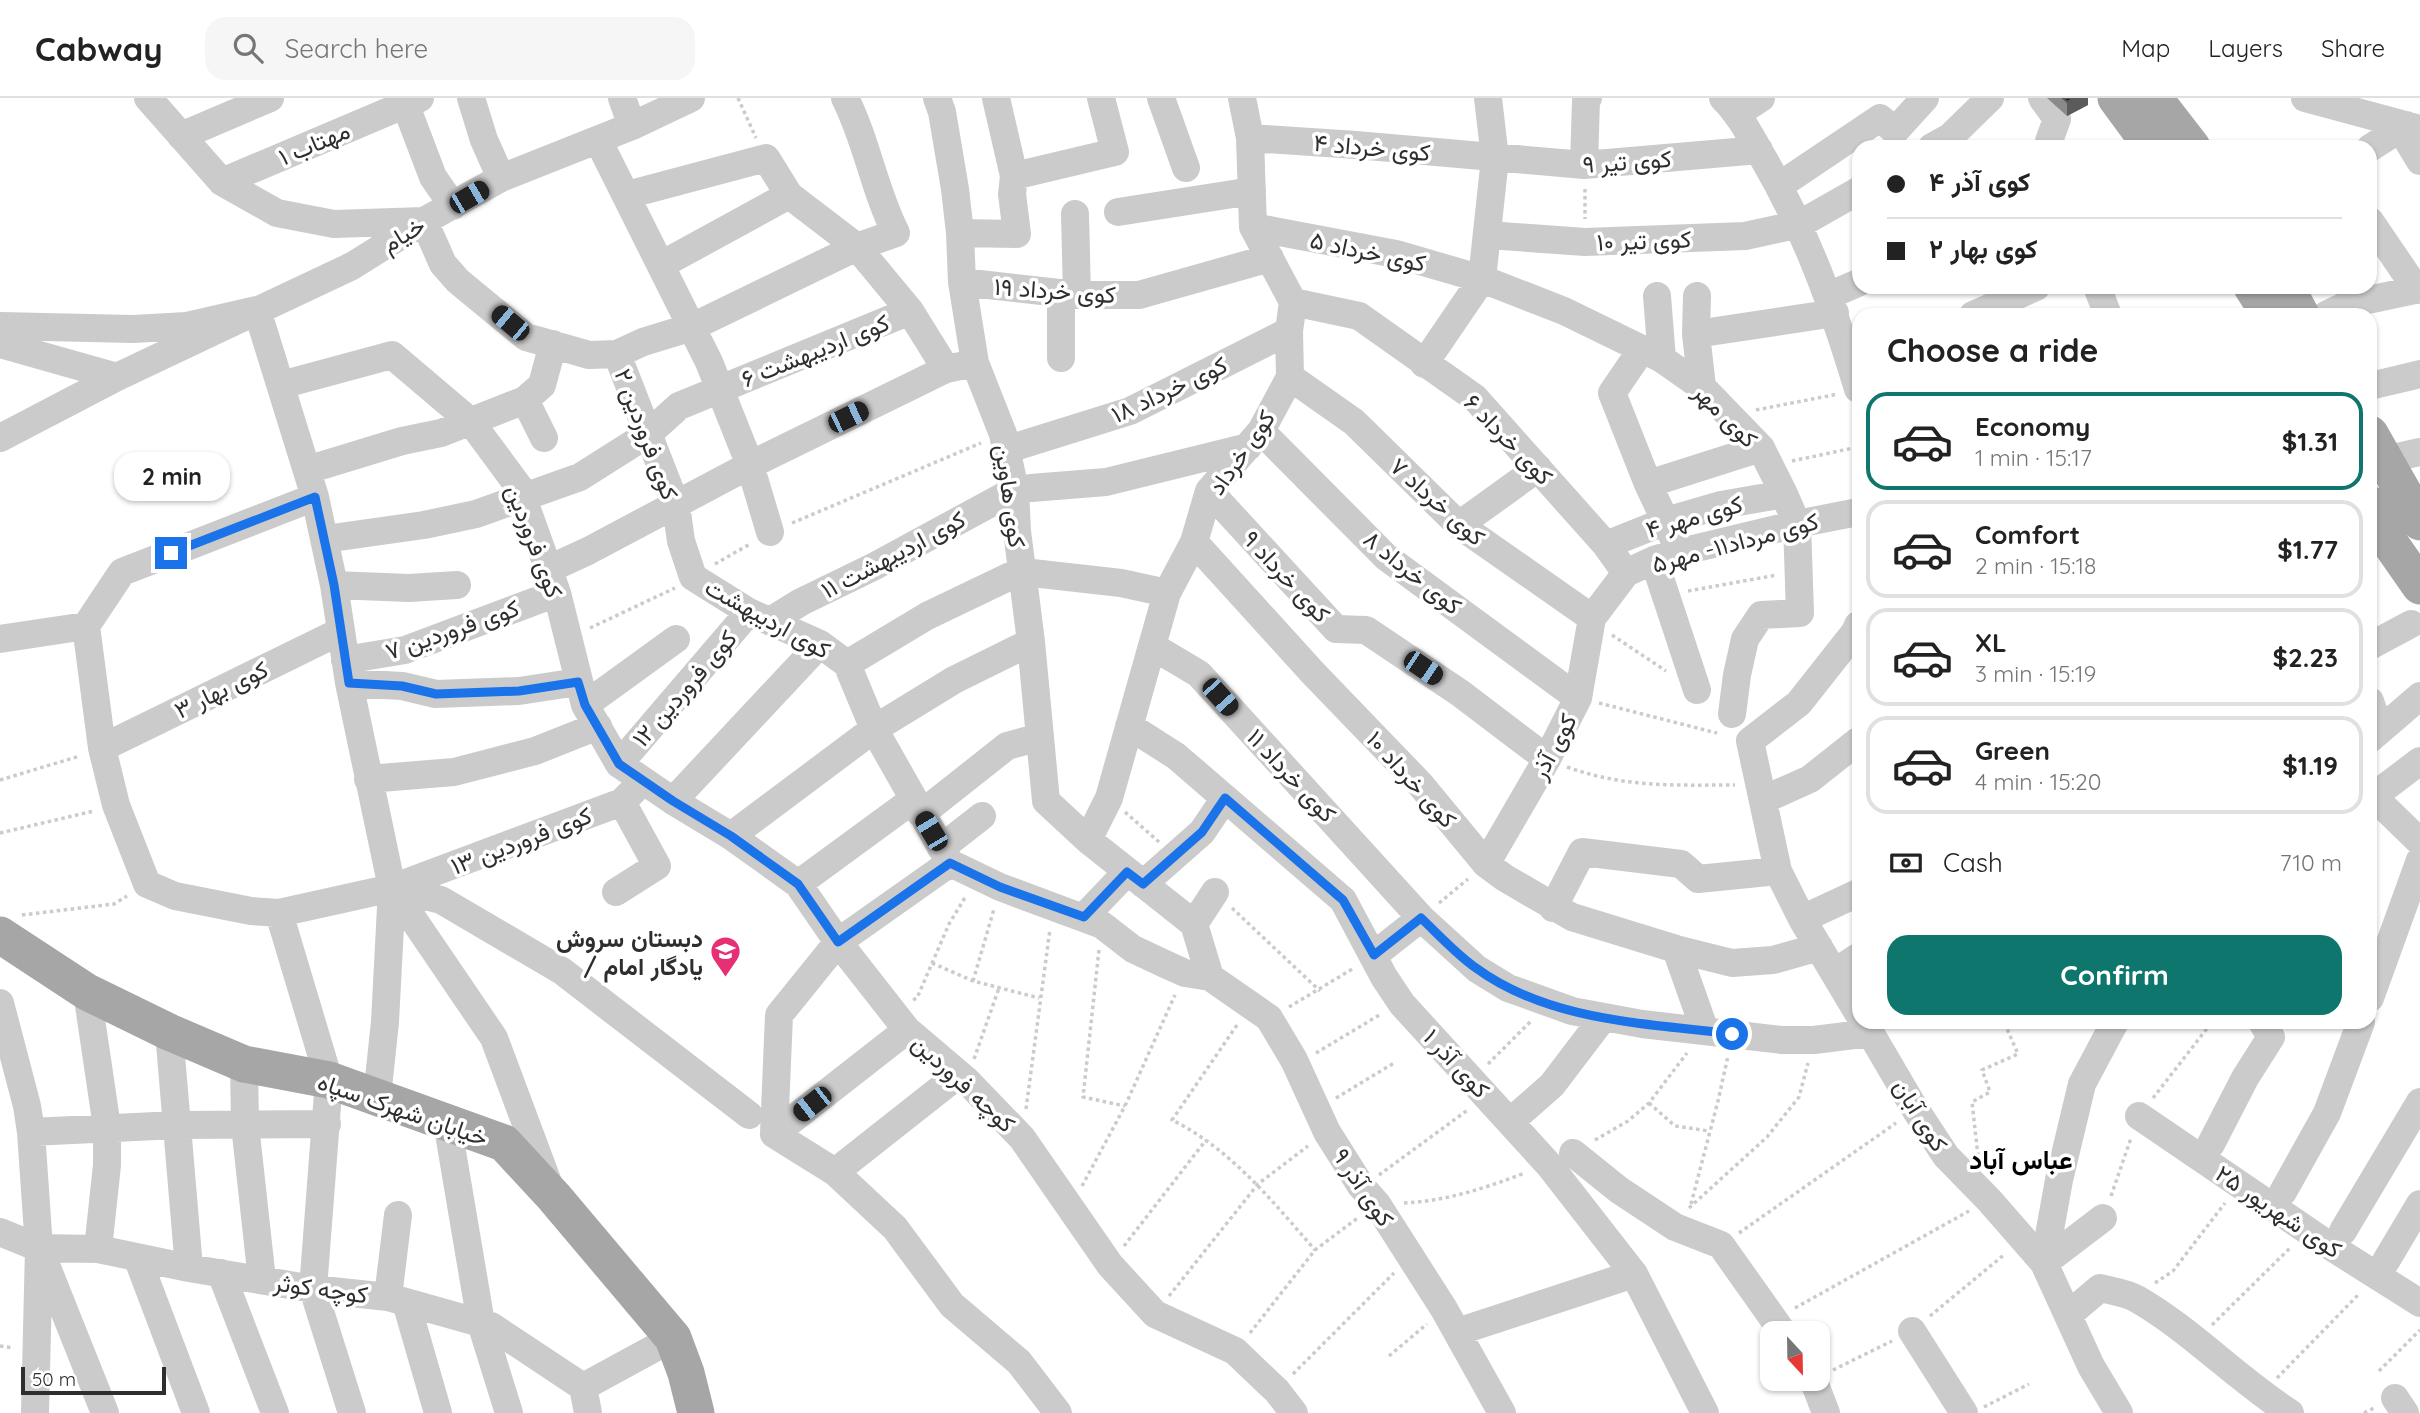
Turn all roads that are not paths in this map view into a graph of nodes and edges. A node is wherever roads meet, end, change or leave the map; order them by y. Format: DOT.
graph roads {
  1 [pos="148,98"];
  2 [pos="271,98"];
  3 [pos="471,98"];
  4 [pos="622,98"];
  5 [pos="691,98"];
  6 [pos="845,98"];
  7 [pos="937,98"];
  8 [pos="996,98"];
  9 [pos="1101,98"];
  10 [pos="1161,98"];
  11 [pos="1242,98"];
  12 [pos="1488,98"];
  13 [pos="1588,98"];
  14 [pos="1925,98"];
  15 [pos="1990,98"];
  16 [pos="2116,98"];
  17 [pos="2154,98"];
  18 [pos="2305,98"];
  19 [pos="410,100"];
  20 [pos="1741,103"];
  21 [pos="2049,109"];
  22 [pos="632,126"];
  23 [pos="2413,127"];
  24 [pos="181,136"];
  25 [pos="1250,138"];
  26 [pos="598,140"];
  27 [pos="1945,140"];
  28 [pos="2049,140"];
  29 [pos="2147,140"];
  30 [pos="2187,140"];
  31 [pos="2377,145"];
  32 [pos="1759,150"];
  33 [pos="1495,158"];
  34 [pos="2420,161"];
  35 [pos="1584,165"];
  36 [pos="1186,168"];
  37 [pos="1014,176"];
  38 [pos="501,178"];
  39 [pos="222,182"];
  40 [pos="1779,186"];
  41 [pos="1252,191"];
  42 [pos="626,195"];
  43 [pos="789,195"];
  44 [pos="1852,195"];
  45 [pos="453,206"];
  46 [pos="1118,212"];
  47 [pos="1075,214"];
  48 [pos="424,221"];
  49 [pos="1800,225"];
  50 [pos="1253,227"];
  51 [pos="2377,231"];
  52 [pos="960,233"];
  53 [pos="1488,235"];
  54 [pos="857,247"];
  55 [pos="1270,258"];
  56 [pos="661,265"];
  57 [pos="1482,279"];
  58 [pos="962,282"];
  59 [pos="1852,288"];
  60 [pos="2419,289"];
  61 [pos="1069,294"];
  62 [pos="2020,294"];
  63 [pos="1657,296"];
  64 [pos="1697,296"];
  65 [pos="1293,302"];
  66 [pos="2264,302"];
  67 [pos="1831,305"];
  68 [pos="1989,308"];
  69 [pos="2281,308"];
  70 [pos="2341,308"];
  71 [pos="257,310"];
  72 [pos="910,311"];
  73 [pos="0,326"];
  74 [pos="692,327"];
  75 [pos="1289,331"];
  76 [pos="1696,334"];
  77 [pos="0,344"];
  78 [pos="553,344"];
  79 [pos="1652,354"];
  80 [pos="617,355"];
  81 [pos="1060,358"];
  82 [pos="975,363"];
  83 [pos="1424,364"];
  84 [pos="946,369"];
  85 [pos="1852,373"];
  86 [pos="2420,374"];
  87 [pos="117,377"];
  88 [pos="1290,377"];
  89 [pos="2377,384"];
  90 [pos="281,385"];
  91 [pos="1702,387"];
  92 [pos="719,389"];
  93 [pos="526,400"];
  94 [pos="471,422"];
  95 [pos="648,434"];
  96 [pos="0,438"];
  97 [pos="544,438"];
  98 [pos="1255,439"];
  99 [pos="1004,442"];
  100 [pos="2377,447"];
  101 [pos="2420,452"];
  102 [pos="1765,456"];
  103 [pos="750,465"];
  104 [pos="1538,468"];
  105 [pos="311,484"];
  106 [pos="1648,484"];
  107 [pos="1023,489"];
  108 [pos="1209,491"];
  109 [pos="1784,495"];
  110 [pos="524,498"];
  111 [pos="676,505"];
  112 [pos="1852,513"];
  113 [pos="1666,521"];
  114 [pos="2420,522"];
  115 [pos="1797,524"];
  116 [pos="1459,525"];
  117 [pos="770,533"];
  118 [pos="325,539"];
  119 [pos="1194,541"];
  120 [pos="1606,545"];
  121 [pos="2380,549"];
  122 [pos="1667,556"];
  123 [pos="1026,572"];
  124 [pos="1626,573"];
  125 [pos="693,577"];
  126 [pos="553,581"];
  127 [pos="334,585"];
  128 [pos="457,585"];
  129 [pos="2420,586"];
  130 [pos="1167,593"];
  131 [pos="761,616"];
  132 [pos="1592,618"];
  133 [pos="2411,624"];
  134 [pos="86,626"];
  135 [pos="341,631"];
  136 [pos="1852,633"];
  137 [pos="0,639"];
  138 [pos="676,639"];
  139 [pos="1031,642"];
  140 [pos="2377,642"];
  141 [pos="820,644"];
  142 [pos="1152,646"];
  143 [pos="847,664"];
  144 [pos="347,672"];
  145 [pos="1696,690"];
  146 [pos="2420,696"];
  147 [pos="1578,698"];
  148 [pos="587,704"];
  149 [pos="1732,715"];
  150 [pos="1129,726"];
  151 [pos="874,729"];
  152 [pos="2377,732"];
  153 [pos="1040,737"];
  154 [pos="1852,745"];
  155 [pos="102,748"];
  156 [pos="1547,759"];
  157 [pos="2420,761"];
  158 [pos="619,764"];
  159 [pos="368,779"];
  160 [pos="643,781"];
  161 [pos="1761,792"];
  162 [pos="1225,798"];
  163 [pos="2377,800"];
  164 [pos="673,801"];
  165 [pos="622,802"];
  166 [pos="917,806"];
  167 [pos="2377,806"];
  168 [pos="982,816"];
  169 [pos="731,836"];
  170 [pos="1088,840"];
  171 [pos="2420,842"];
  172 [pos="946,856"];
  173 [pos="2420,860"];
  174 [pos="1486,864"];
  175 [pos="1778,871"];
  176 [pos="1135,878"];
  177 [pos="798,884"];
  178 [pos="392,888"];
  179 [pos="616,892"];
  180 [pos="1215,892"];
  181 [pos="1852,896"];
  182 [pos="1553,908"];
  183 [pos="279,913"];
  184 [pos="1421,918"];
  185 [pos="1802,919"];
  186 [pos="1093,921"];
  187 [pos="1194,924"];
  188 [pos="6,926"];
  189 [pos="838,942"];
  190 [pos="1819,947"];
  191 [pos="1676,949"];
  192 [pos="1374,955"];
  193 [pos="1847,964"];
  194 [pos="1198,975"];
  195 [pos="2377,979"];
  196 [pos="1852,981"];
  197 [pos="86,992"];
  198 [pos="1,1009"];
  199 [pos="1603,1018"];
  200 [pos="900,1021"];
  201 [pos="1852,1027"];
  202 [pos="1868,1029"];
  203 [pos="2111,1029"];
  204 [pos="2266,1029"];
  205 [pos="2358,1029"];
  206 [pos="169,1032"];
  207 [pos="1719,1032"];
  208 [pos="244,1064"];
  209 [pos="963,1078"];
  210 [pos="329,1080"];
  211 [pos="377,1097"];
  212 [pos="2420,1102"];
  213 [pos="749,1115"];
  214 [pos="2139,1116"];
  215 [pos="447,1122"];
  216 [pos="1510,1122"];
  217 [pos="327,1124"];
  218 [pos="177,1125"];
  219 [pos="245,1125"];
  220 [pos="107,1127"];
  221 [pos="31,1132"];
  222 [pos="774,1134"];
  223 [pos="2211,1144"];
  224 [pos="1561,1159"];
  225 [pos="835,1172"];
  226 [pos="2283,1192"];
  227 [pos="554,1197"];
  228 [pos="2420,1203"];
  229 [pos="398,1215"];
  230 [pos="2104,1219"];
  231 [pos="2343,1230"];
  232 [pos="0,1232"];
  233 [pos="39,1248"];
  234 [pos="98,1249"];
  235 [pos="137,1257"];
  236 [pos="2044,1263"];
  237 [pos="189,1268"];
  238 [pos="2381,1269"];
  239 [pos="220,1273"];
  240 [pos="1634,1274"];
  241 [pos="262,1280"];
  242 [pos="313,1289"];
  243 [pos="397,1299"];
  244 [pos="2420,1303"];
  245 [pos="2068,1315"];
  246 [pos="1450,1321"];
  247 [pos="1776,1321"];
  248 [pos="481,1324"];
  249 [pos="1912,1331"];
  250 [pos="673,1338"];
  251 [pos="1818,1391"];
  252 [pos="585,1400"];
  253 [pos="35,1413"];
  254 [pos="105,1413"];
  255 [pos="196,1413"];
  256 [pos="275,1413"];
  257 [pos="352,1413"];
  258 [pos="438,1413"];
  259 [pos="509,1413"];
  260 [pos="695,1413"];
  261 [pos="1058,1413"];
  262 [pos="1294,1413"];
  263 [pos="1503,1413"];
  264 [pos="1705,1413"];
  265 [pos="1826,1413"];
  266 [pos="1964,1413"];
  267 [pos="2119,1413"];
  268 [pos="2290,1413"];
  1 -- 24 [label="street"];
  2 -- 24 [label="street"];
  3 -- 38 [label="street"];
  4 -- 22 [label="street"];
  5 -- 22 [label="street, خیام"];
  6 -- 54 [label="street"];
  7 -- 52 [label="street, کوی هاوین"];
  8 -- 37 [label="street"];
  9 -- 37 [label="street"];
  10 -- 36 [label="street"];
  11 -- 25 [label="street"];
  12 -- 33 [label="street"];
  13 -- 35 [label="street"];
  14 -- 40 [label="street"];
  15 -- 27 [label="street"];
  16 -- 29 [label="main road"];
  17 -- 30 [label="main road"];
  18 -- 23 [label="street"];
  19 -- 39 [label="street, مهتاب ۱"];
  19 -- 45 [label="street"];
  20 -- 32 [label="street"];
  21 -- 28 [label="street"];
  22 -- 26 [label="street, خیام"];
  23 -- 31 [label="street"];
  23 -- 34 [label="street"];
  24 -- 39 [label="street"];
  25 -- 33 [label="street, کوی خرداد ۴"];
  25 -- 41 [label="street"];
  26 -- 38 [label="street, خیام"];
  26 -- 42 [label="street"];
  32 -- 35 [label="street, کوی تیر ۹"];
  32 -- 40 [label="street"];
  33 -- 35 [label="street, کوی تیر ۹"];
  33 -- 53 [label="street"];
  37 -- 52 [label="street"];
  38 -- 45 [label="street, خیام"];
  39 -- 48 [label="street"];
  40 -- 49 [label="street"];
  41 -- 46 [label="street"];
  41 -- 50 [label="street"];
  42 -- 43 [label="street"];
  42 -- 56 [label="street"];
  43 -- 54 [label="street"];
  43 -- 56 [label="street"];
  44 -- 49 [label="street, کوی تیر ۱۰"];
  45 -- 48 [label="street, خیام"];
  47 -- 61 [label="street"];
  48 -- 71 [label="street, خیام"];
  48 -- 78 [label="street, کوی فروردین ۲"];
  49 -- 53 [label="street, کوی تیر ۱۰"];
  49 -- 67 [label="street"];
  50 -- 55 [label="street"];
  50 -- 57 [label="street, کوی خرداد ۵"];
  51 -- 60 [label="street"];
  52 -- 58 [label="street, کوی هاوین"];
  53 -- 57 [label="street"];
  54 -- 72 [label="street"];
  54 -- 74 [label="street"];
  55 -- 61 [label="street, کوی خرداد ۱۹"];
  55 -- 65 [label="street"];
  56 -- 74 [label="street"];
  57 -- 79 [label="street, کوی مهر"];
  57 -- 83 [label="street"];
  58 -- 61 [label="street, کوی خرداد ۱۹"];
  58 -- 82 [label="street, کوی هاوین"];
  59 -- 67 [label="street"];
  60 -- 70 [label="street"];
  61 -- 81 [label="street"];
  62 -- 68 [label="street"];
  63 -- 79 [label="street"];
  64 -- 76 [label="street"];
  65 -- 75 [label="street, کوی خرداد"];
  65 -- 83 [label="street, کوی خرداد ۶"];
  66 -- 69 [label="main road"];
  67 -- 76 [label="street"];
  67 -- 85 [label="street"];
  71 -- 73 [label="street"];
  71 -- 87 [label="street, خیام"];
  71 -- 90 [label="street"];
  72 -- 84 [label="street"];
  72 -- 92 [label="street, کوی اردیبهشت ۶"];
  74 -- 80 [label="street"];
  74 -- 92 [label="street"];
  75 -- 88 [label="street, کوی خرداد"];
  75 -- 99 [label="street, کوی خرداد ۱۸"];
  76 -- 91 [label="street"];
  77 -- 87 [label="street"];
  78 -- 80 [label="street, کوی فروردین ۲"];
  78 -- 93 [label="street"];
  79 -- 91 [label="street, کوی مهر"];
  79 -- 106 [label="street"];
  80 -- 95 [label="street, کوی فروردین ۲"];
  82 -- 84 [label="street, کوی فروردین ۷"];
  82 -- 99 [label="street, کوی هاوین"];
  83 -- 104 [label="street, کوی خرداد ۶"];
  84 -- 103 [label="street, کوی فروردین ۷"];
  86 -- 89 [label="street"];
  87 -- 96 [label="street, خیام"];
  88 -- 98 [label="street, کوی خرداد"];
  88 -- 116 [label="street, کوی خرداد ۷"];
  90 -- 94 [label="street, کوی فروردین"];
  90 -- 105 [label="street"];
  91 -- 102 [label="street, کوی مهر"];
  92 -- 95 [label="street, کوی اردیبهشت ۶"];
  92 -- 103 [label="street"];
  93 -- 94 [label="street"];
  93 -- 97 [label="street"];
  94 -- 105 [label="street"];
  94 -- 110 [label="street, کوی فروردین"];
  95 -- 110 [label="street, کوی اردیبهشت ۶"];
  95 -- 111 [label="street, کوی فروردین ۲"];
  98 -- 107 [label="street"];
  98 -- 108 [label="street, کوی خرداد"];
  98 -- 147 [label="street, کوی خرداد ۸"];
  99 -- 107 [label="street, کوی هاوین"];
  100 -- 101 [label="street"];
  100 -- 114 [label="main road"];
  102 -- 106 [label="street"];
  102 -- 109 [label="street, کوی مهر"];
  103 -- 111 [label="street, کوی فروردین ۷"];
  103 -- 117 [label="street"];
  104 -- 116 [label="street"];
  104 -- 120 [label="street, کوی خرداد ۶"];
  105 -- 118 [label="street"];
  105 -- 134 [label="street"];
  106 -- 113 [label="street"];
  107 -- 123 [label="street, کوی هاوین"];
  107 -- 131 [label="street, کوی اردیبهشت ۱۱"];
  108 -- 119 [label="street, کوی خرداد"];
  108 -- 156 [label="street, کوی خرداد ۹"];
  109 -- 113 [label="street, کوی مهر ۴"];
  109 -- 115 [label="street, کوی مهر"];
  110 -- 118 [label="street, کوی اردیبهشت ۶"];
  110 -- 126 [label="street, کوی فروردین"];
  111 -- 125 [label="street, کوی فروردین ۲"];
  111 -- 126 [label="street, کوی فروردین ۷"];
  112 -- 115 [label="street, کوی مرداد۱۱- مهر۵"];
  113 -- 120 [label="street, کوی مهر ۴"];
  113 -- 122 [label="street"];
  115 -- 122 [label="street, کوی مرداد۱۱- مهر۵"];
  115 -- 149 [label="street, کوی مهر"];
  116 -- 132 [label="street, کوی خرداد ۷"];
  118 -- 127 [label="street"];
  119 -- 130 [label="street, کوی خرداد"];
  119 -- 174 [label="street, کوی خرداد ۱۰"];
  120 -- 124 [label="street, کوی خرداد ۶"];
  121 -- 129 [label="main road"];
  122 -- 124 [label="street, کوی مرداد۱۱- مهر۵"];
  122 -- 145 [label="street"];
  123 -- 130 [label="street"];
  123 -- 139 [label="street, کوی هاوین"];
  123 -- 143 [label="street"];
  124 -- 132 [label="street, کوی مرداد۱۱- مهر۵"];
  125 -- 131 [label="street, کوی اردیبهشت"];
  126 -- 144 [label="street, کوی فروردین ۷"];
  126 -- 148 [label="street, کوی فروردین"];
  127 -- 128 [label="street"];
  127 -- 135 [label="street"];
  130 -- 142 [label="street, کوی خرداد"];
  131 -- 141 [label="street, کوی اردیبهشت"];
  131 -- 158 [label="street, کوی فروردین ۱۲"];
  132 -- 147 [label="street, کوی آذر"];
  133 -- 140 [label="street"];
  134 -- 137 [label="street"];
  134 -- 155 [label="street"];
  135 -- 144 [label="street"];
  135 -- 155 [label="street, کوی بهار ۳"];
  136 -- 161 [label="street, کوی آبان"];
  138 -- 148 [label="street"];
  139 -- 151 [label="street"];
  139 -- 153 [label="street, کوی هاوین"];
  141 -- 143 [label="street, کوی اردیبهشت"];
  141 -- 164 [label="street"];
  142 -- 150 [label="street, کوی خرداد"];
  142 -- 184 [label="street, کوی خرداد ۱۱"];
  143 -- 151 [label="street, کوی اردیبهشت"];
  144 -- 148 [label="street"];
  144 -- 159 [label="street"];
  146 -- 152 [label="street"];
  147 -- 156 [label="street, کوی آذر"];
  148 -- 158 [label="street, کوی فروردین"];
  148 -- 159 [label="street"];
  150 -- 162 [label="street, کوی آذر ۱"];
  150 -- 170 [label="street, کوی خرداد"];
  151 -- 166 [label="street, کوی اردیبهشت"];
  151 -- 169 [label="street"];
  153 -- 166 [label="street"];
  153 -- 170 [label="street, کوی هاوین"];
  154 -- 161 [label="street"];
  155 -- 183 [label="street"];
  156 -- 174 [label="street, کوی آذر"];
  157 -- 163 [label="street"];
  158 -- 160 [label="street, کوچه فروردین"];
  159 -- 178 [label="street"];
  160 -- 164 [label="street, کوچه فروردین"];
  160 -- 165 [label="street, کوی فروردین ۱۳"];
  161 -- 175 [label="street, کوی آبان"];
  162 -- 176 [label="street"];
  162 -- 192 [label="street, کوی آذر ۱"];
  164 -- 169 [label="street, کوچه فروردین"];
  165 -- 178 [label="street, کوی فروردین ۱۳"];
  165 -- 179 [label="street"];
  166 -- 172 [label="street, کوی اردیبهشت"];
  166 -- 177 [label="street"];
  167 -- 171 [label="street"];
  168 -- 172 [label="street"];
  169 -- 177 [label="street, کوچه فروردین"];
  170 -- 176 [label="street, کوی هاوین"];
  172 -- 186 [label="street"];
  172 -- 189 [label="street"];
  173 -- 195 [label="street"];
  174 -- 182 [label="street, کوی خرداد ۱۰"];
  175 -- 182 [label="street"];
  175 -- 185 [label="street, کوی آبان"];
  176 -- 186 [label="street"];
  176 -- 187 [label="street, کوی هاوین"];
  177 -- 189 [label="street, کوچه فروردین"];
  178 -- 183 [label="street"];
  178 -- 211 [label="street"];
  178 -- 213 [label="street"];
  178 -- 227 [label="street"];
  180 -- 187 [label="street"];
  181 -- 185 [label="street"];
  182 -- 191 [label="street, کوی خرداد ۱۰"];
  183 -- 210 [label="street"];
  184 -- 192 [label="street"];
  184 -- 199 [label="street, کوی خرداد ۱۱"];
  185 -- 190 [label="street, کوی آبان"];
  186 -- 194 [label="street"];
  187 -- 194 [label="street"];
  188 -- 197 [label="main road, خیابان شهرک سپاه"];
  189 -- 200 [label="street, کوچه فروردین"];
  189 -- 222 [label="street"];
  190 -- 191 [label="street, کوی خرداد ۱۰"];
  190 -- 193 [label="street, کوی آبان"];
  191 -- 207 [label="street"];
  192 -- 216 [label="street, کوی آذر ۱"];
  193 -- 196 [label="street, کوی آبان"];
  194 -- 246 [label="street, کوی آذر ۹"];
  197 -- 206 [label="main road, خیابان شهرک سپاه"];
  197 -- 220 [label="street"];
  198 -- 221 [label="street"];
  199 -- 207 [label="street, کوی خرداد ۱۱"];
  199 -- 216 [label="street"];
  200 -- 209 [label="street, کوچه فروردین"];
  200 -- 222 [label="street"];
  201 -- 207 [label="street, کوی خرداد ۱۱"];
  202 -- 236 [label="street, کوی آبان"];
  203 -- 236 [label="street"];
  204 -- 223 [label="street"];
  205 -- 226 [label="street"];
  206 -- 208 [label="main road, خیابان شهرک سپاه"];
  206 -- 218 [label="street"];
  208 -- 210 [label="main road, خیابان شهرک سپاه"];
  208 -- 219 [label="street"];
  209 -- 225 [label="street"];
  209 -- 262 [label="street, کوچه فروردین"];
  210 -- 211 [label="main road, خیابان شهرک سپاه"];
  210 -- 217 [label="street"];
  211 -- 215 [label="main road, خیابان شهرک سپاه"];
  212 -- 231 [label="street"];
  214 -- 238 [label="street, کوی شهریور ۲۵"];
  215 -- 227 [label="main road, خیابان شهرک سپاه"];
  215 -- 248 [label="street"];
  216 -- 224 [label="street, کوی آذر ۱"];
  217 -- 219 [label="street"];
  217 -- 242 [label="street"];
  218 -- 219 [label="street"];
  218 -- 220 [label="street"];
  218 -- 237 [label="street"];
  219 -- 241 [label="street"];
  220 -- 221 [label="street"];
  220 -- 234 [label="street"];
  221 -- 233 [label="street"];
  222 -- 225 [label="street"];
  224 -- 240 [label="street"];
  224 -- 247 [label="street"];
  225 -- 261 [label="street"];
  227 -- 250 [label="main road, خیابان شهرک سپاه"];
  228 -- 238 [label="street"];
  229 -- 243 [label="street"];
  230 -- 236 [label="street"];
  232 -- 233 [label="street"];
  233 -- 234 [label="street, کوچه کوثر"];
  233 -- 253 [label="street"];
  233 -- 254 [label="street"];
  234 -- 235 [label="street, کوچه کوثر"];
  235 -- 237 [label="street, کوچه کوثر"];
  235 -- 255 [label="street"];
  236 -- 245 [label="street, کوی آبان"];
  237 -- 239 [label="street, کوچه کوثر"];
  238 -- 244 [label="street, کوی شهریور ۲۵"];
  239 -- 241 [label="street, کوچه کوثر"];
  239 -- 256 [label="street"];
  240 -- 246 [label="street"];
  240 -- 264 [label="street"];
  241 -- 242 [label="street, کوچه کوثر"];
  242 -- 243 [label="street, کوچه کوثر"];
  242 -- 257 [label="street"];
  243 -- 248 [label="street, کوچه کوثر"];
  243 -- 258 [label="street"];
  245 -- 267 [label="street, کوی آبان"];
  245 -- 268 [label="street"];
  246 -- 263 [label="street, کوی آذر ۹"];
  248 -- 252 [label="street, کوچه کوثر"];
  248 -- 259 [label="street"];
  249 -- 266 [label="street"];
  250 -- 252 [label="street"];
  250 -- 260 [label="main road, خیابان شهرک سپاه"];
  251 -- 265 [label="street"];
}
